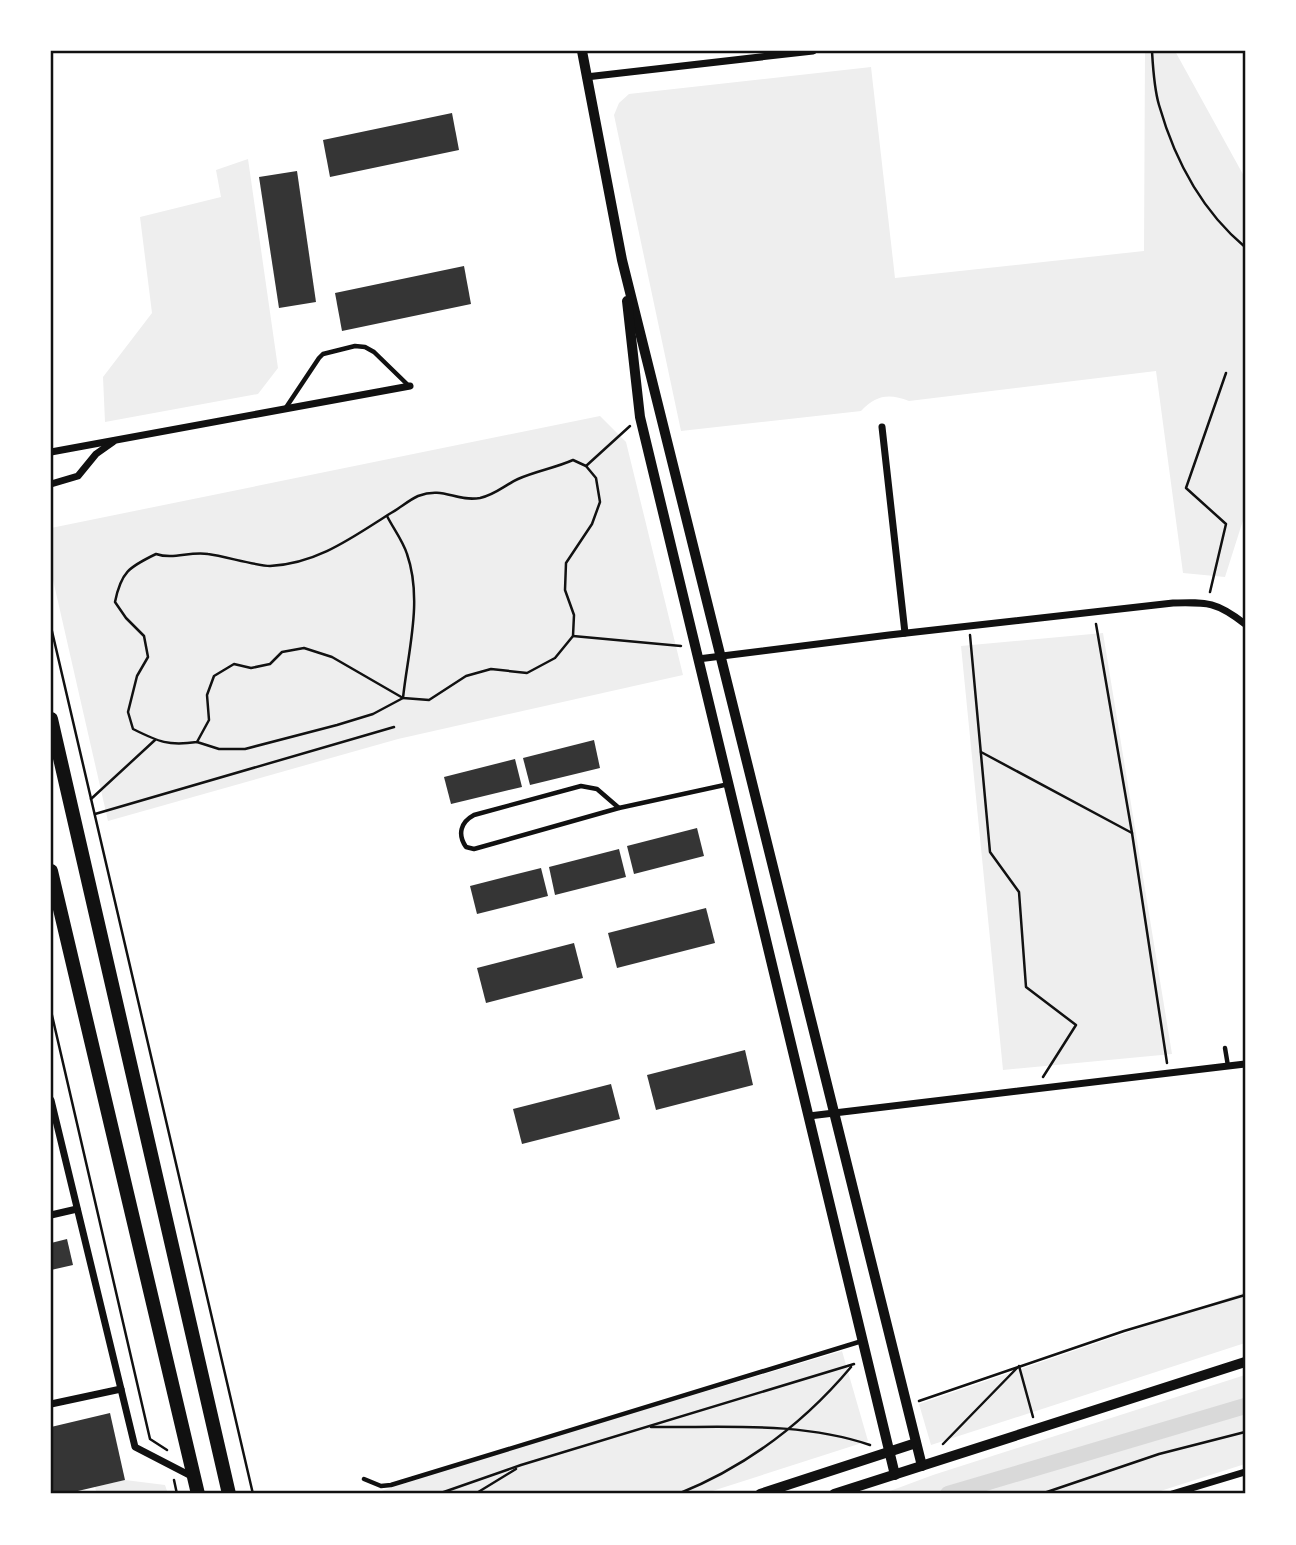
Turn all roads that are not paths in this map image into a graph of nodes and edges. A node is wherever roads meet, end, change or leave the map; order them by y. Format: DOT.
graph roads {
  1 [pos="582,51"];
  2 [pos="813,51"];
  3 [pos="586,77"];
  4 [pos="622,260"];
  5 [pos="410,386"];
  6 [pos="285,409"];
  7 [pos="882,427"];
  8 [pos="117,440"];
  9 [pos="51,452"];
  10 [pos="51,484"];
  11 [pos="1245,624"];
  12 [pos="905,633"];
  13 [pos="697,653"];
  14 [pos="721,654"];
  15 [pos="51,719"];
  16 [pos="729,784"];
  17 [pos="619,808"];
  18 [pos="51,871"];
  19 [pos="1225,1048"];
  20 [pos="1245,1064"];
  21 [pos="1228,1066"];
  22 [pos="51,1100"];
  23 [pos="835,1113"];
  24 [pos="808,1116"];
  25 [pos="77,1209"];
  26 [pos="51,1215"];
  27 [pos="863,1340"];
  28 [pos="1245,1362"];
  29 [pos="121,1389"];
  30 [pos="51,1405"];
  31 [pos="916,1443"];
  32 [pos="889,1452"];
  33 [pos="922,1466"];
  34 [pos="1245,1472"];
  35 [pos="895,1475"];
  36 [pos="194,1478"];
  37 [pos="364,1479"];
  38 [pos="198,1494"];
  39 [pos="229,1494"];
  40 [pos="760,1494"];
  41 [pos="834,1494"];
  42 [pos="1172,1494"];
  1 -- 3 [label="street"];
  2 -- 3 [label="street"];
  3 -- 4 [label="street"];
  4 -- 13 [label="street"];
  4 -- 14 [label="street"];
  5 -- 6 [label="street"];
  5 -- 6 [label="lane"];
  6 -- 8 [label="street"];
  7 -- 12 [label="street"];
  8 -- 9 [label="street"];
  8 -- 10 [label="street"];
  11 -- 12 [label="street"];
  12 -- 14 [label="street"];
  13 -- 14 [label="street"];
  13 -- 16 [label="street"];
  14 -- 23 [label="street"];
  15 -- 39 [label="main road"];
  16 -- 17 [label="lane"];
  16 -- 24 [label="street"];
  17 -- 17 [label="lane"];
  18 -- 36 [label="main road"];
  19 -- 21 [label="lane"];
  20 -- 21 [label="street"];
  21 -- 23 [label="street"];
  22 -- 25 [label="street"];
  23 -- 24 [label="street"];
  23 -- 31 [label="street"];
  24 -- 27 [label="street"];
  25 -- 26 [label="street"];
  25 -- 29 [label="street"];
  27 -- 32 [label="street"];
  27 -- 37 [label="lane"];
  28 -- 33 [label="street"];
  29 -- 30 [label="street"];
  29 -- 36 [label="street"];
  31 -- 32 [label="street"];
  31 -- 33 [label="street"];
  32 -- 35 [label="street"];
  32 -- 40 [label="street"];
  33 -- 35 [label="street"];
  34 -- 42 [label="street"];
  35 -- 41 [label="street"];
  36 -- 38 [label="main road"];
}
